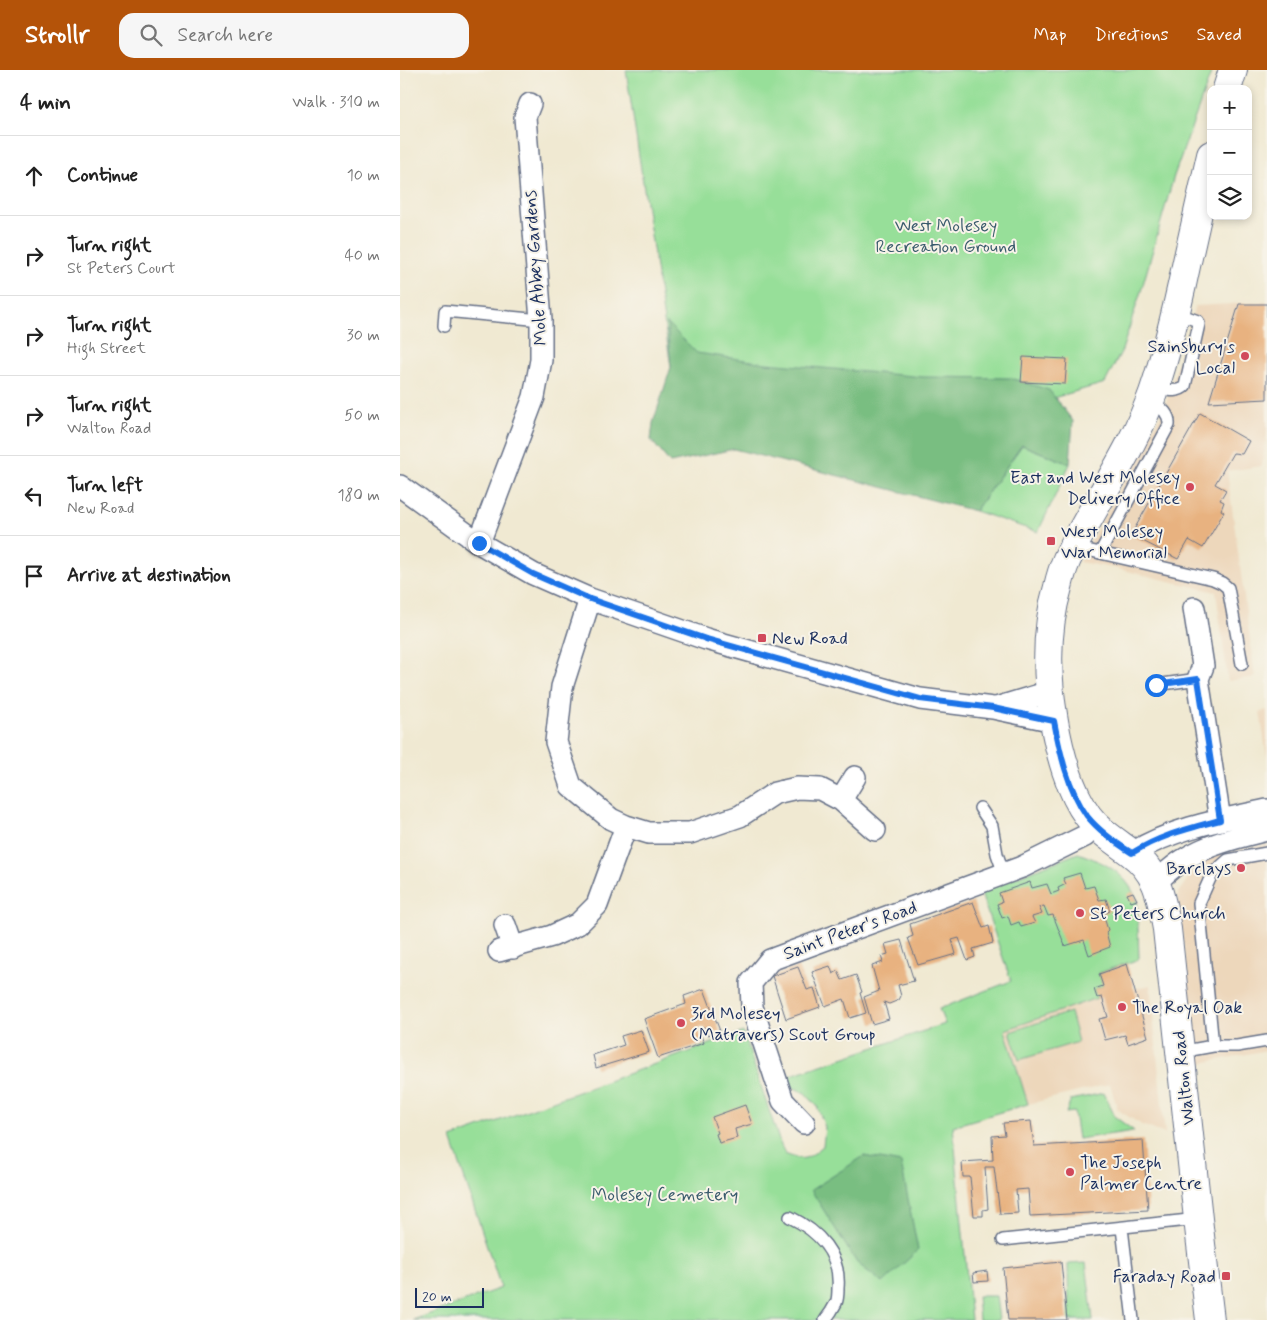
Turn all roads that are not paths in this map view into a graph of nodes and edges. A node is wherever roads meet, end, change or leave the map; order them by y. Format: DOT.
graph roads {
  1 [pos="1233,70"];
  2 [pos="1228,85"];
  3 [pos="530,104"];
  4 [pos="1207,173"];
  5 [pos="541,320"];
  6 [pos="444,326"];
  7 [pos="400,486"];
  8 [pos="479,543"];
  9 [pos="1087,550"];
  10 [pos="590,599"];
  11 [pos="1194,608"];
  12 [pos="1242,664"];
  13 [pos="1198,679"];
  14 [pos="1156,685"];
  15 [pos="1049,692"];
  16 [pos="993,708"];
  17 [pos="1054,721"];
  18 [pos="855,777"];
  19 [pos="841,800"];
  20 [pos="980,808"];
  21 [pos="1267,810"];
  22 [pos="1220,820"];
  23 [pos="1096,825"];
  24 [pos="626,826"];
  25 [pos="875,830"];
  26 [pos="1267,830"];
  27 [pos="1132,853"];
  28 [pos="1267,853"];
  29 [pos="1004,874"];
  30 [pos="1156,882"];
  31 [pos="505,925"];
  32 [pos="1267,1041"];
  33 [pos="1213,1046"];
  34 [pos="1180,1052"];
  35 [pos="804,1123"];
  36 [pos="790,1218"];
  37 [pos="1198,1219"];
  38 [pos="1122,1228"];
  39 [pos="1003,1240"];
  40 [pos="825,1320"];
  41 [pos="1133,1320"];
  42 [pos="1210,1320"];
  1 -- 2 [label="main road"];
  3 -- 5 [label="street, Mole Abbey Gardens"];
  4 -- 9 [label="main road, Walton Road"];
  5 -- 6 [label="lane"];
  5 -- 8 [label="street, Mole Abbey Gardens"];
  7 -- 8 [label="street"];
  8 -- 10 [label="street"];
  9 -- 12 [label="lane"];
  9 -- 15 [label="main road, Walton Road"];
  10 -- 16 [label="street"];
  10 -- 24 [label="street"];
  11 -- 13 [label="street"];
  13 -- 14 [label="lane"];
  13 -- 22 [label="street"];
  15 -- 16 [label="street"];
  15 -- 17 [label="main road, Walton Road"];
  16 -- 17 [label="street"];
  17 -- 23 [label="main road, Walton Road"];
  18 -- 19 [label="street"];
  19 -- 24 [label="street"];
  19 -- 25 [label="street"];
  20 -- 29 [label="lane"];
  21 -- 22 [label="street"];
  22 -- 27 [label="street"];
  23 -- 27 [label="main road, Walton Road"];
  23 -- 29 [label="street, Saint Peter's Road"];
  24 -- 31 [label="street"];
  26 -- 30 [label="street"];
  27 -- 30 [label="main road, Walton Road"];
  28 -- 33 [label="lane"];
  29 -- 35 [label="street, Saint Peter's Road"];
  30 -- 34 [label="main road, Walton Road"];
  32 -- 33 [label="lane"];
  33 -- 34 [label="lane"];
  34 -- 37 [label="main road, Walton Road"];
  36 -- 40 [label="lane"];
  37 -- 38 [label="lane"];
  37 -- 42 [label="main road, Walton Road"];
  38 -- 39 [label="lane"];
  38 -- 41 [label="lane"];
}
